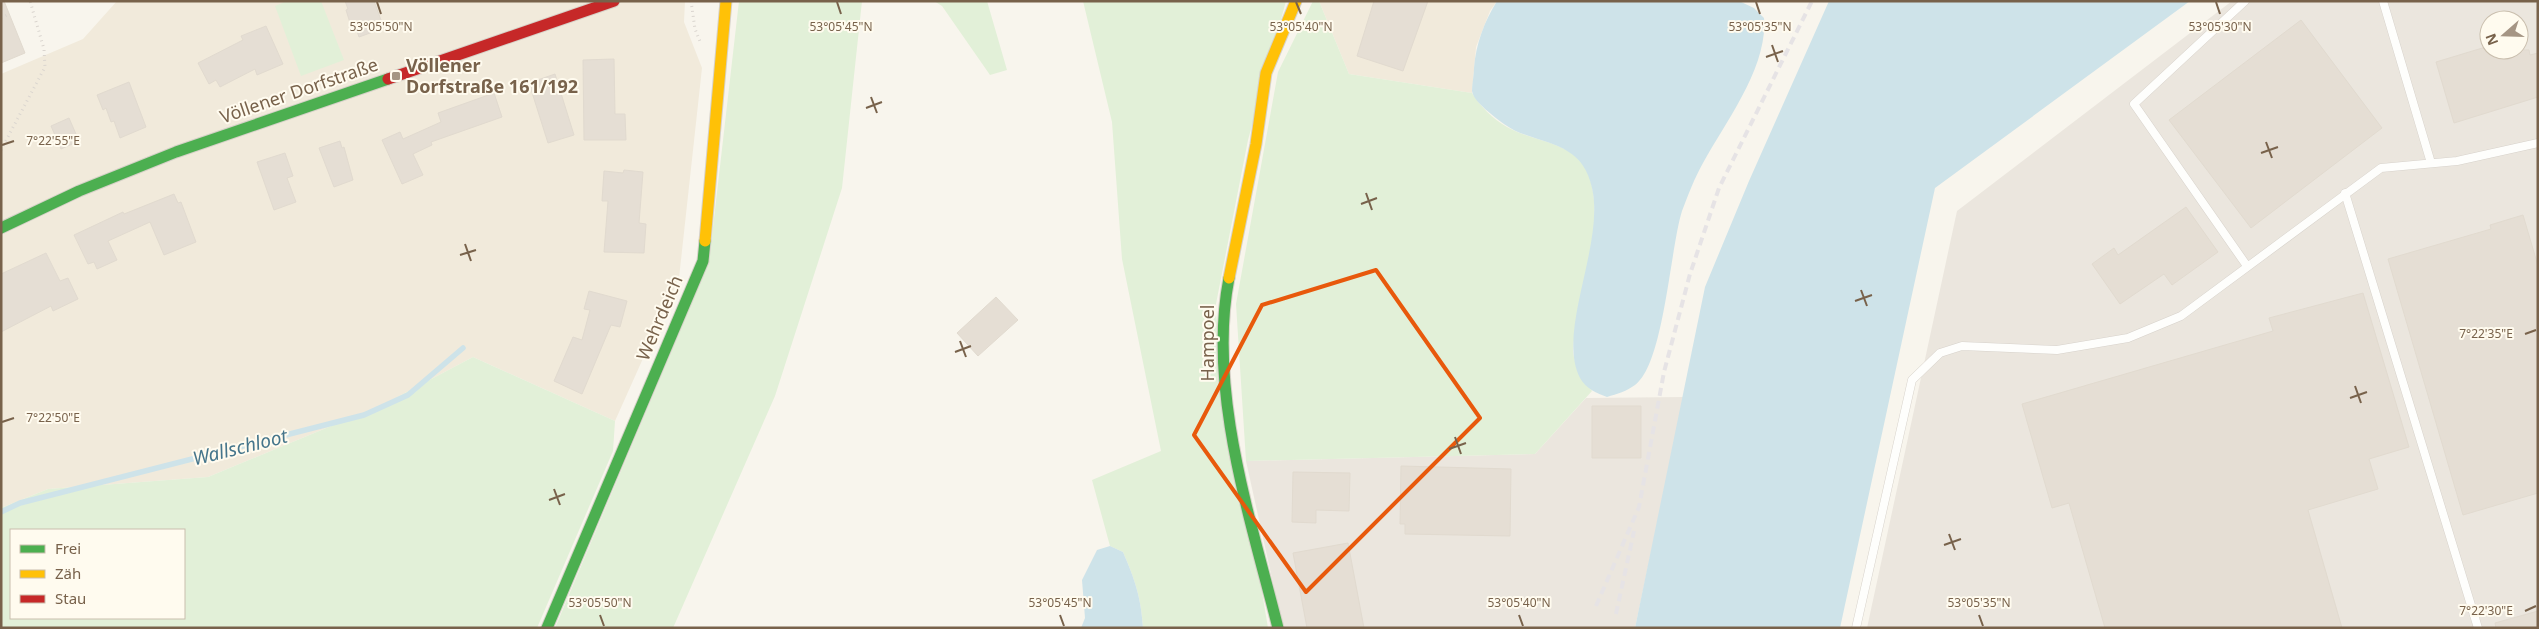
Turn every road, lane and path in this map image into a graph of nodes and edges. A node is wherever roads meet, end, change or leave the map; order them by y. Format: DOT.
graph roads {
  1 [pos="30,1"];
  2 [pos="614,1"];
  3 [pos="726,1"];
  4 [pos="1296,1"];
  5 [pos="2245,1"];
  6 [pos="2383,1"];
  7 [pos="9,14"];
  8 [pos="1,18"];
  9 [pos="2538,143"];
  10 [pos="1,150"];
  11 [pos="2431,163"];
  12 [pos="2345,192"];
  13 [pos="1,228"];
  14 [pos="2247,266"];
  15 [pos="547,628"];
  16 [pos="1278,628"];
  17 [pos="1856,628"];
  18 [pos="2478,628"];
  1 -- 10 [label="path"];
  2 -- 13 [label="street, Völlener Dorfstraße"];
  3 -- 15 [label="street, Wehrdeich"];
  4 -- 16 [label="street, Hampoel"];
  5 -- 14 [label="lane"];
  6 -- 11 [label="lane"];
  7 -- 8 [label="path"];
  9 -- 11 [label="lane"];
  11 -- 12 [label="lane"];
  12 -- 14 [label="lane"];
  12 -- 18 [label="lane"];
  14 -- 17 [label="lane"];
}
